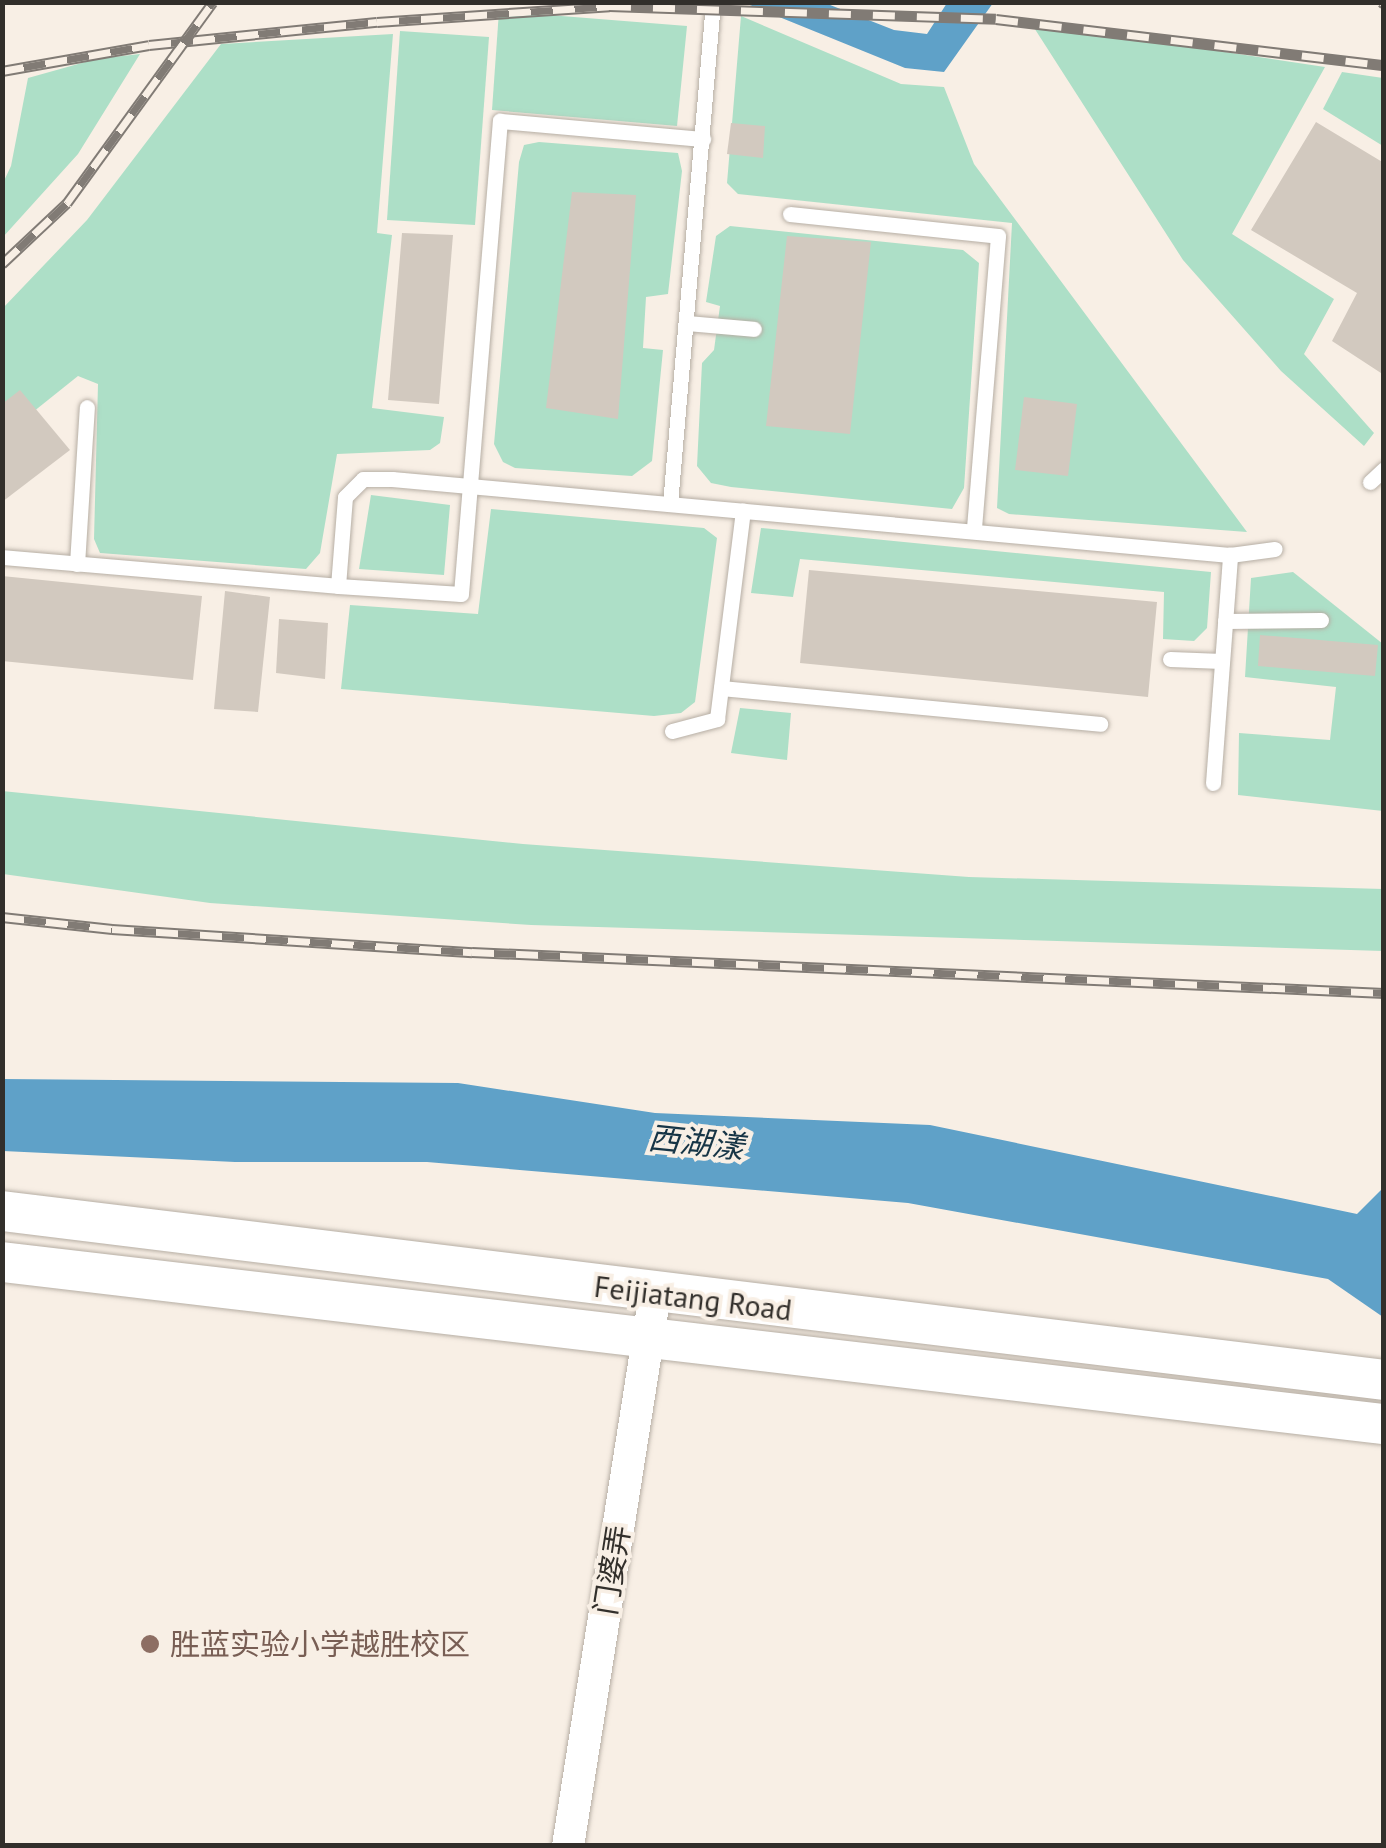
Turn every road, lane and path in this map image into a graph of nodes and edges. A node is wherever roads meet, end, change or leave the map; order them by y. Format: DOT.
graph roads {
  1 [pos="713,2"];
  2 [pos="703,140"];
  3 [pos="790,214"];
  4 [pos="686,323"];
  5 [pos="754,330"];
  6 [pos="87,407"];
  7 [pos="1384,469"];
  8 [pos="1370,482"];
  9 [pos="473,486"];
  10 [pos="670,504"];
  11 [pos="743,510"];
  12 [pos="974,531"];
  13 [pos="1276,550"];
  14 [pos="1230,554"];
  15 [pos="2,557"];
  16 [pos="77,564"];
  17 [pos="338,586"];
  18 [pos="1321,620"];
  19 [pos="1224,621"];
  20 [pos="1170,659"];
  21 [pos="1222,661"];
  22 [pos="721,688"];
  23 [pos="1100,724"];
  24 [pos="672,731"];
  25 [pos="1213,783"];
  26 [pos="2,1211"];
  27 [pos="2,1262"];
  28 [pos="655,1294"];
  29 [pos="649,1338"];
  30 [pos="1384,1380"];
  31 [pos="1384,1424"];
  32 [pos="568,1846"];
  1 -- 2 [label="lane"];
  2 -- 4 [label="lane"];
  2 -- 9 [label="lane"];
  3 -- 12 [label="lane"];
  4 -- 5 [label="lane"];
  4 -- 10 [label="lane"];
  6 -- 16 [label="lane"];
  7 -- 8 [label="lane"];
  9 -- 10 [label="lane"];
  9 -- 17 [label="lane"];
  9 -- 17 [label="lane"];
  10 -- 11 [label="lane"];
  11 -- 12 [label="lane"];
  11 -- 22 [label="lane"];
  12 -- 14 [label="lane"];
  13 -- 14 [label="lane"];
  14 -- 19 [label="lane"];
  15 -- 16 [label="lane"];
  16 -- 17 [label="lane"];
  18 -- 19 [label="lane"];
  19 -- 21 [label="lane"];
  20 -- 21 [label="lane"];
  21 -- 25 [label="lane"];
  22 -- 23 [label="lane"];
  22 -- 24 [label="lane"];
  26 -- 28 [label="street, Feijiatang Road"];
  27 -- 29 [label="street, Feijiatang Road"];
  28 -- 29 [label="street, 门婆弄"];
  28 -- 30 [label="street, Feijiatang Road"];
  29 -- 31 [label="street, Feijiatang Road"];
  29 -- 32 [label="street, 门婆弄"];
}
